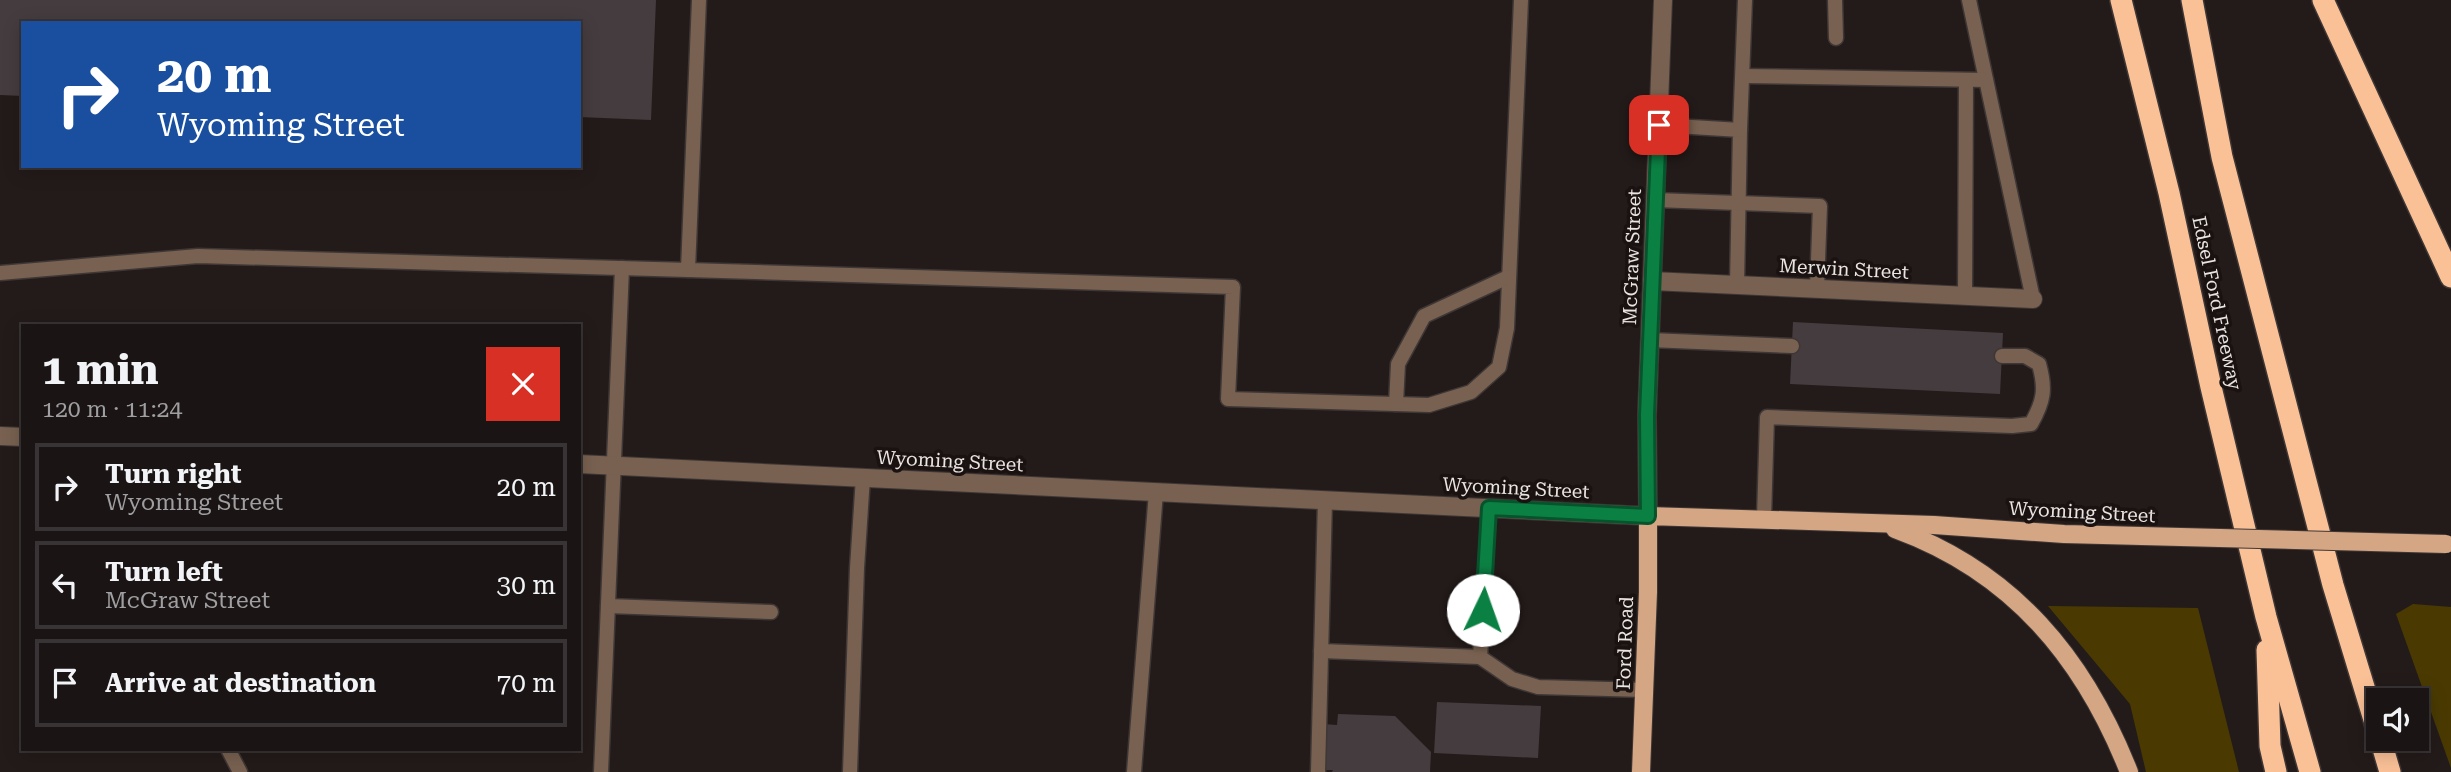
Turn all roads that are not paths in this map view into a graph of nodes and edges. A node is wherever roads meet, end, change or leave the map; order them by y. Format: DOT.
graph roads {
  1 [pos="699,0"];
  2 [pos="1521,0"];
  3 [pos="1663,0"];
  4 [pos="1745,0"];
  5 [pos="1835,0"];
  6 [pos="1969,0"];
  7 [pos="2121,0"];
  8 [pos="2192,0"];
  9 [pos="2323,0"];
  10 [pos="1836,38"];
  11 [pos="1743,76"];
  12 [pos="1986,80"];
  13 [pos="1966,81"];
  14 [pos="1659,125"];
  15 [pos="1740,130"];
  16 [pos="1655,200"];
  17 [pos="1739,203"];
  18 [pos="622,268"];
  19 [pos="688,270"];
  20 [pos="0,273"];
  21 [pos="1508,277"];
  22 [pos="2451,277"];
  23 [pos="1652,281"];
  24 [pos="1737,285"];
  25 [pos="1817,288"];
  26 [pos="1965,296"];
  27 [pos="2033,299"];
  28 [pos="1650,340"];
  29 [pos="1792,346"];
  30 [pos="2002,356"];
  31 [pos="1395,404"];
  32 [pos="0,436"];
  33 [pos="21,437"];
  34 [pos="581,464"];
  35 [pos="613,466"];
  36 [pos="863,477"];
  37 [pos="1156,492"];
  38 [pos="1325,500"];
  39 [pos="1489,508"];
  40 [pos="1648,516"];
  41 [pos="1763,519"];
  42 [pos="1882,524"];
  43 [pos="2448,544"];
  44 [pos="608,606"];
  45 [pos="771,612"];
  46 [pos="2266,617"];
  47 [pos="1321,651"];
  48 [pos="1480,657"];
  49 [pos="1644,690"];
  50 [pos="2366,694"];
  51 [pos="229,751"];
  52 [pos="2384,751"];
  53 [pos="240,772"];
  54 [pos="601,772"];
  55 [pos="850,772"];
  56 [pos="1134,772"];
  57 [pos="1318,772"];
  58 [pos="1641,772"];
  59 [pos="2129,772"];
  60 [pos="2276,772"];
  61 [pos="2310,772"];
  62 [pos="2390,772"];
  1 -- 19 [label="lane"];
  2 -- 21 [label="lane"];
  3 -- 14 [label="street, McGraw Street"];
  4 -- 11 [label="lane"];
  5 -- 10 [label="lane"];
  6 -- 12 [label="lane"];
  7 -- 46 [label="highway, Edsel Ford Freeway"];
  8 -- 50 [label="highway, Edsel Ford Freeway"];
  9 -- 22 [label="highway"];
  11 -- 13 [label="lane"];
  11 -- 15 [label="lane"];
  12 -- 13 [label="lane"];
  12 -- 27 [label="lane"];
  13 -- 26 [label="lane"];
  14 -- 15 [label="lane"];
  14 -- 16 [label="street, McGraw Street"];
  15 -- 17 [label="lane"];
  16 -- 17 [label="lane"];
  16 -- 23 [label="street, McGraw Street"];
  17 -- 24 [label="lane"];
  17 -- 25 [label="lane"];
  18 -- 19 [label="lane"];
  18 -- 20 [label="lane"];
  18 -- 35 [label="lane"];
  19 -- 31 [label="lane"];
  21 -- 31 [label="lane"];
  21 -- 31 [label="lane"];
  23 -- 24 [label="street, Merwin Street"];
  23 -- 28 [label="street, McGraw Street"];
  24 -- 25 [label="street, Merwin Street"];
  25 -- 26 [label="street, Merwin Street"];
  26 -- 27 [label="street, Merwin Street"];
  28 -- 29 [label="lane"];
  28 -- 40 [label="street, McGraw Street"];
  30 -- 41 [label="lane"];
  32 -- 33 [label="street"];
  34 -- 35 [label="street, Wyoming Street"];
  35 -- 36 [label="street, Wyoming Street"];
  35 -- 44 [label="lane"];
  36 -- 37 [label="street, Wyoming Street"];
  36 -- 55 [label="lane"];
  37 -- 38 [label="street, Wyoming Street"];
  37 -- 56 [label="lane"];
  38 -- 39 [label="street, Wyoming Street"];
  38 -- 47 [label="lane"];
  39 -- 40 [label="street, Wyoming Street"];
  39 -- 48 [label="lane"];
  40 -- 41 [label="main road, Wyoming Street"];
  40 -- 49 [label="main road, Ford Road"];
  41 -- 42 [label="main road, Wyoming Street"];
  42 -- 43 [label="main road, Wyoming Street, bridge"];
  42 -- 59 [label="main road"];
  44 -- 45 [label="lane"];
  44 -- 54 [label="lane"];
  46 -- 60 [label="highway"];
  46 -- 61 [label="highway"];
  47 -- 48 [label="lane"];
  47 -- 57 [label="lane"];
  48 -- 49 [label="lane"];
  49 -- 58 [label="main road, Ford Road"];
  51 -- 53 [label="lane"];
  52 -- 62 [label="highway"];
}
